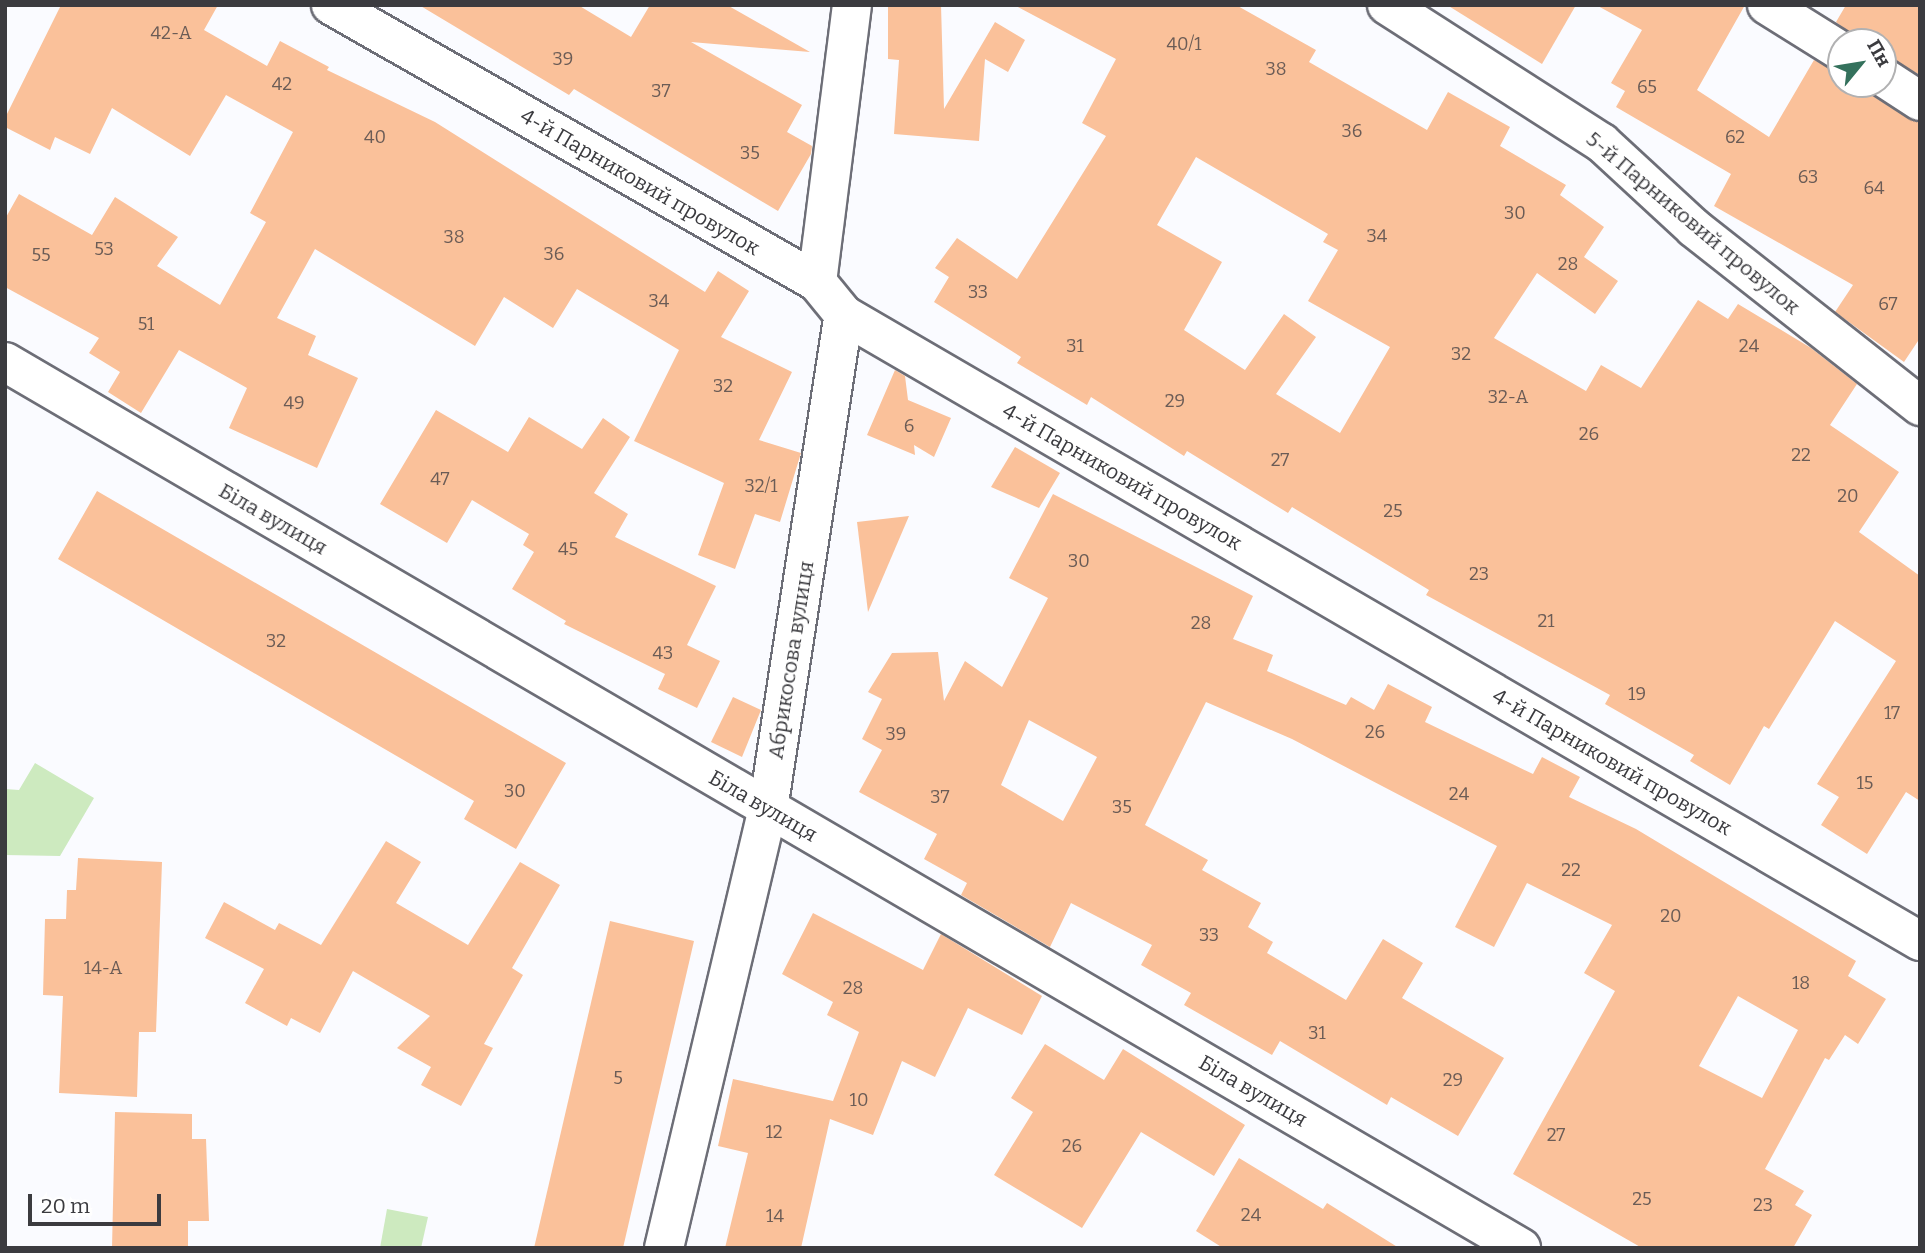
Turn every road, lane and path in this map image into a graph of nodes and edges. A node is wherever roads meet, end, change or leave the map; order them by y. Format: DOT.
graph roads {
  1 [pos="331,5"];
  2 [pos="852,5"];
  3 [pos="1387,5"];
  4 [pos="1767,5"];
  5 [pos="1827,42"];
  6 [pos="1897,86"];
  7 [pos="1920,101"];
  8 [pos="817,282"];
  9 [pos="844,315"];
  10 [pos="5,362"];
  11 [pos="1920,407"];
  12 [pos="768,809"];
  13 [pos="1920,942"];
  14 [pos="664,1248"];
  15 [pos="1521,1248"];
  1 -- 8 [label="street, 4-й Парниковий провулок"];
  2 -- 8 [label="street"];
  3 -- 11 [label="street, 5-й Парниковий провулок"];
  4 -- 5 [label="street"];
  6 -- 7 [label="street"];
  8 -- 9 [label="street, 4-й Парниковий провулок"];
  9 -- 12 [label="street, Абрикосова вулиця"];
  9 -- 13 [label="street, 4-й Парниковий провулок"];
  10 -- 12 [label="street, Біла вулиця"];
  12 -- 14 [label="street, Абрикосова вулиця"];
  12 -- 15 [label="street, Біла вулиця"];
}
